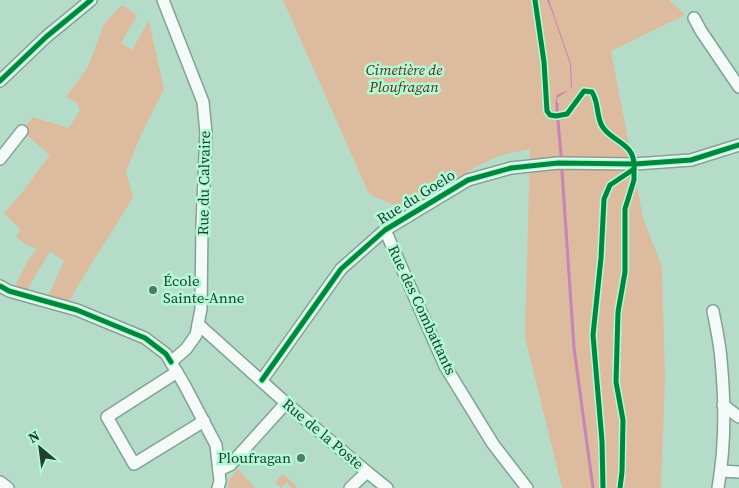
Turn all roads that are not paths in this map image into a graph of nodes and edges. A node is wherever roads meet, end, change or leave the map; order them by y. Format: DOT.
graph roads {
  1 [pos="91,0"];
  2 [pos="163,0"];
  3 [pos="694,18"];
  4 [pos="0,82"];
  5 [pos="739,87"];
  6 [pos="22,131"];
  7 [pos="739,145"];
  8 [pos="0,158"];
  9 [pos="385,230"];
  10 [pos="0,286"];
  11 [pos="713,311"];
  12 [pos="198,324"];
  13 [pos="174,367"];
  14 [pos="262,380"];
  15 [pos="286,403"];
  16 [pos="723,405"];
  17 [pos="739,417"];
  18 [pos="204,422"];
  19 [pos="219,470"];
  20 [pos="721,471"];
  21 [pos="367,472"];
  22 [pos="739,472"];
  23 [pos="0,482"];
  24 [pos="8,488"];
  25 [pos="218,488"];
  26 [pos="350,488"];
  27 [pos="386,488"];
  28 [pos="527,488"];
  29 [pos="718,488"];
  1 -- 4 [label="street"];
  2 -- 12 [label="street, Rue du Calvaire"];
  3 -- 5 [label="street"];
  6 -- 8 [label="street"];
  7 -- 9 [label="street, Rue du Goelo"];
  9 -- 14 [label="street, Rue du Goelo"];
  9 -- 28 [label="street, Rue des Combattants"];
  10 -- 13 [label="street"];
  11 -- 16 [label="street"];
  12 -- 13 [label="street, Rue du Calvaire"];
  12 -- 14 [label="street, Rue de la Poste"];
  13 -- 18 [label="street"];
  13 -- 18 [label="street, Rue du Calvaire"];
  14 -- 15 [label="street, Rue de la Poste"];
  15 -- 19 [label="street"];
  15 -- 21 [label="street, Rue de la Poste"];
  16 -- 17 [label="street"];
  16 -- 20 [label="street"];
  18 -- 19 [label="street"];
  19 -- 25 [label="street"];
  20 -- 22 [label="street"];
  20 -- 29 [label="street"];
  21 -- 26 [label="street, Rue de la Poste"];
  21 -- 27 [label="street"];
  23 -- 24 [label="street"];
}
